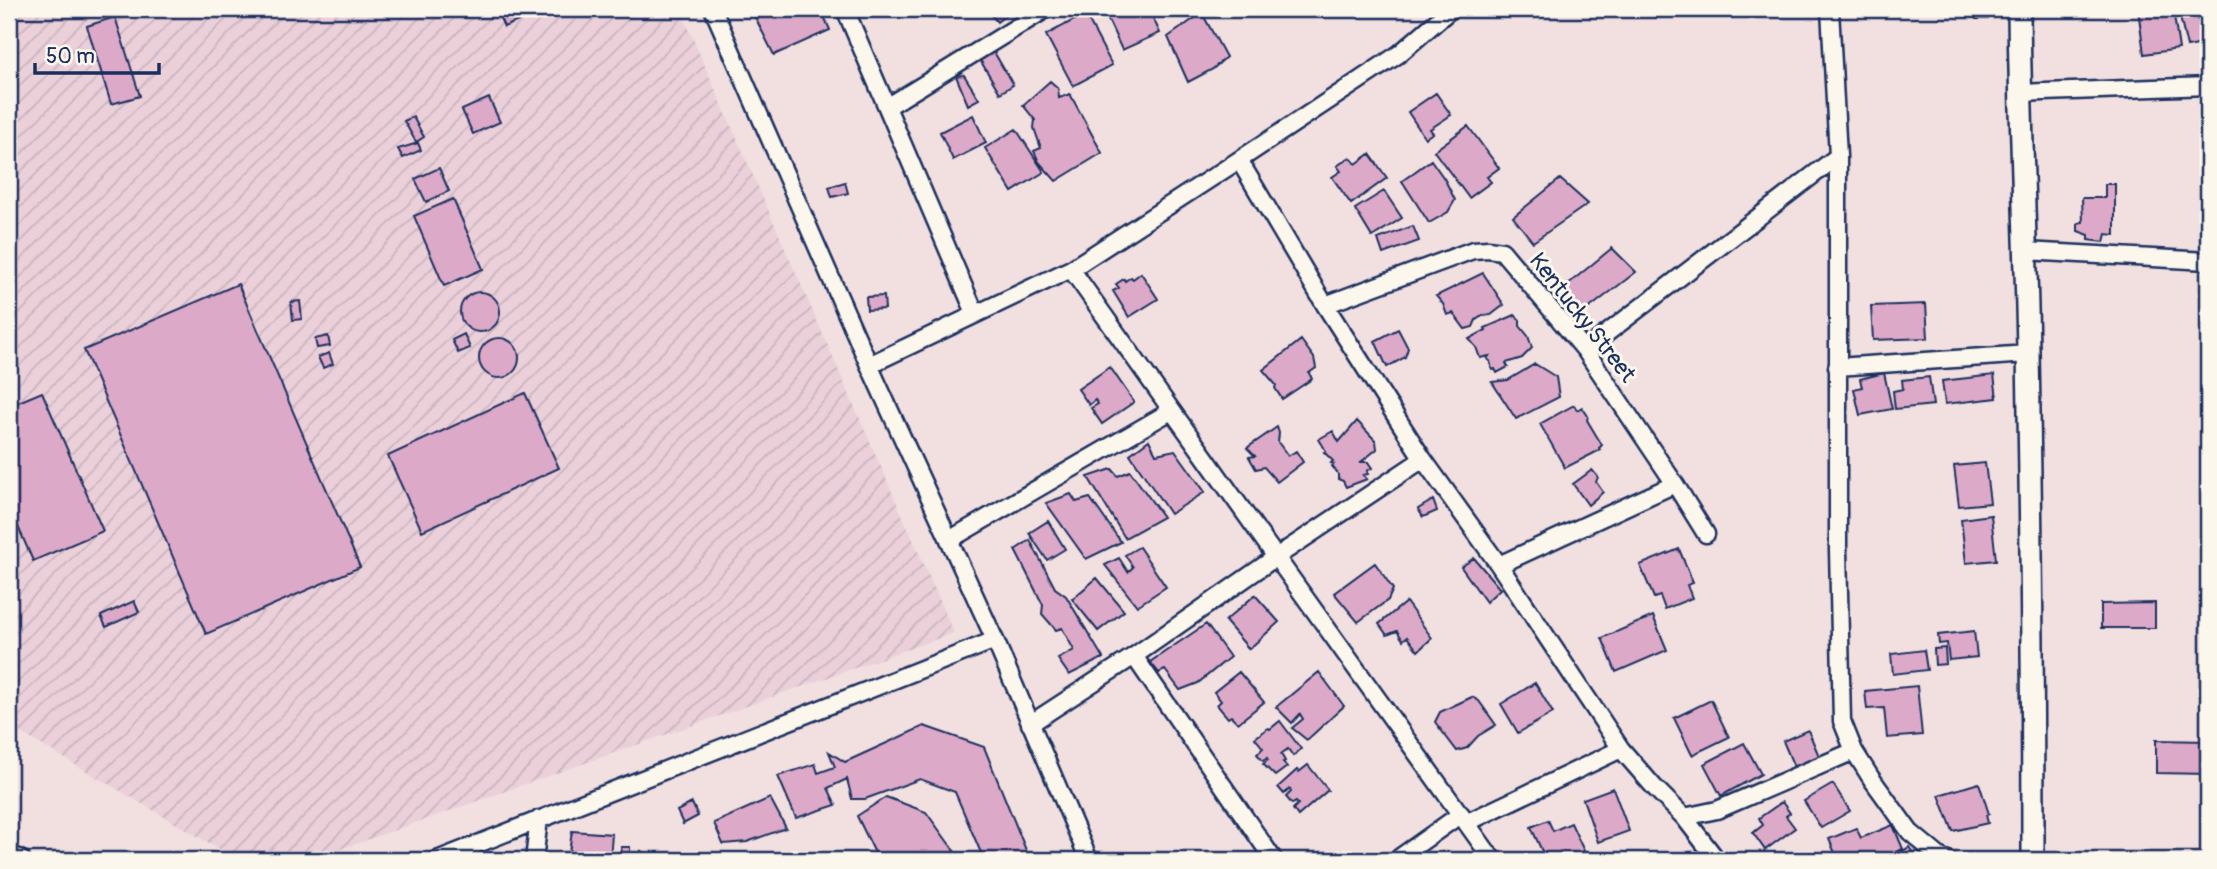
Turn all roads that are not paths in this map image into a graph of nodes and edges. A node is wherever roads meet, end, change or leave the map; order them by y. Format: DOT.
graph roads {
  1 [pos="713,9"];
  2 [pos="845,9"];
  3 [pos="1046,9"];
  4 [pos="1451,9"];
  5 [pos="1830,9"];
  6 [pos="2019,9"];
  7 [pos="2208,86"];
  8 [pos="2019,93"];
  9 [pos="887,107"];
  10 [pos="1838,156"];
  11 [pos="1239,160"];
  12 [pos="2025,251"];
  13 [pos="2208,261"];
  14 [pos="1071,270"];
  15 [pos="1325,305"];
  16 [pos="975,313"];
  17 [pos="1585,351"];
  18 [pos="2028,354"];
  19 [pos="869,365"];
  20 [pos="1838,367"];
  21 [pos="1171,411"];
  22 [pos="1423,459"];
  23 [pos="1675,484"];
  24 [pos="1706,534"];
  25 [pos="949,540"];
  26 [pos="1276,557"];
  27 [pos="1499,565"];
  28 [pos="995,640"];
  29 [pos="1134,656"];
  30 [pos="1030,724"];
  31 [pos="1621,748"];
  32 [pos="1854,751"];
  33 [pos="1684,817"];
  34 [pos="1464,818"];
  35 [pos="539,819"];
  36 [pos="9,853"];
  37 [pos="22,860"];
  38 [pos="437,860"];
  39 [pos="534,860"];
  40 [pos="1090,860"];
  41 [pos="1274,860"];
  42 [pos="1396,860"];
  43 [pos="1493,860"];
  44 [pos="1717,860"];
  45 [pos="1948,860"];
  46 [pos="2033,860"];
  1 -- 19 [label="street"];
  2 -- 9 [label="street"];
  3 -- 9 [label="street"];
  4 -- 11 [label="street"];
  5 -- 10 [label="street"];
  6 -- 8 [label="street"];
  7 -- 8 [label="street"];
  8 -- 12 [label="street"];
  9 -- 16 [label="street"];
  10 -- 17 [label="street"];
  10 -- 20 [label="street"];
  11 -- 14 [label="street"];
  11 -- 15 [label="street"];
  12 -- 13 [label="street"];
  12 -- 18 [label="street"];
  14 -- 16 [label="street"];
  14 -- 21 [label="street"];
  15 -- 17 [label="street, Kentucky Street"];
  15 -- 22 [label="street"];
  16 -- 19 [label="street"];
  17 -- 23 [label="street, Kentucky Street"];
  18 -- 20 [label="street"];
  18 -- 46 [label="street"];
  19 -- 25 [label="street"];
  20 -- 32 [label="street"];
  21 -- 25 [label="street"];
  21 -- 26 [label="street"];
  22 -- 26 [label="street"];
  22 -- 27 [label="street"];
  23 -- 24 [label="street, Kentucky Street"];
  23 -- 27 [label="street"];
  25 -- 28 [label="street"];
  26 -- 29 [label="street"];
  26 -- 34 [label="street"];
  27 -- 31 [label="street"];
  28 -- 30 [label="street"];
  28 -- 35 [label="street"];
  29 -- 30 [label="street"];
  29 -- 41 [label="street"];
  30 -- 40 [label="street"];
  31 -- 33 [label="street"];
  31 -- 34 [label="street"];
  32 -- 33 [label="street"];
  32 -- 45 [label="street"];
  33 -- 44 [label="street"];
  34 -- 42 [label="street"];
  34 -- 43 [label="street"];
  35 -- 38 [label="street"];
  35 -- 39 [label="street"];
  36 -- 37 [label="street"];
}
